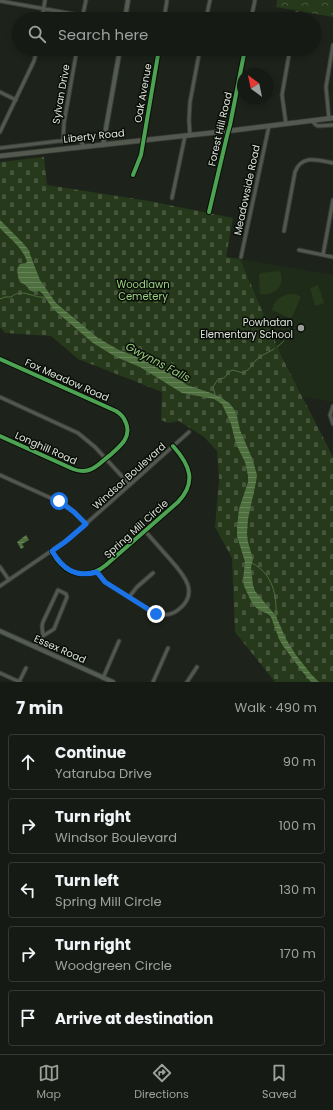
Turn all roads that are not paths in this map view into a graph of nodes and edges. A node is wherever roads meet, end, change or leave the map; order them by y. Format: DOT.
graph roads {
  1 [pos="45,0"];
  2 [pos="86,0"];
  3 [pos="128,0"];
  4 [pos="168,0"];
  5 [pos="210,0"];
  6 [pos="255,0"];
  7 [pos="0,1"];
  8 [pos="44,9"];
  9 [pos="43,12"];
  10 [pos="58,12"];
  11 [pos="83,12"];
  12 [pos="126,12"];
  13 [pos="165,12"];
  14 [pos="207,12"];
  15 [pos="252,12"];
  16 [pos="333,45"];
  17 [pos="35,56"];
  18 [pos="76,56"];
  19 [pos="119,56"];
  20 [pos="158,56"];
  21 [pos="199,56"];
  22 [pos="244,56"];
  23 [pos="289,56"];
  24 [pos="0,92"];
  25 [pos="16,100"];
  26 [pos="333,111"];
  27 [pos="328,112"];
  28 [pos="331,118"];
  29 [pos="312,121"];
  30 [pos="286,124"];
  31 [pos="333,125"];
  32 [pos="269,126"];
  33 [pos="228,131"];
  34 [pos="0,132"];
  35 [pos="187,135"];
  36 [pos="143,140"];
  37 [pos="63,141"];
  38 [pos="103,145"];
  39 [pos="84,147"];
  40 [pos="0,148"];
  41 [pos="0,156"];
  42 [pos="333,163"];
  43 [pos="133,175"];
  44 [pos="172,198"];
  45 [pos="333,200"];
  46 [pos="209,212"];
  47 [pos="284,231"];
  48 [pos="299,250"];
  49 [pos="323,255"];
  50 [pos="333,256"];
  51 [pos="241,257"];
  52 [pos="0,359"];
  53 [pos="0,398"];
  54 [pos="333,406"];
  55 [pos="333,424"];
  56 [pos="189,432"];
  57 [pos="0,436"];
  58 [pos="173,446"];
  59 [pos="106,458"];
  60 [pos="0,475"];
  61 [pos="130,485"];
  62 [pos="86,524"];
  63 [pos="145,531"];
  64 [pos="52,551"];
  65 [pos="0,567"];
  66 [pos="97,572"];
  67 [pos="153,573"];
  68 [pos="9,580"];
  69 [pos="0,586"];
  70 [pos="129,597"];
  71 [pos="0,631"];
  72 [pos="43,636"];
  73 [pos="119,642"];
  74 [pos="35,647"];
  75 [pos="168,648"];
  76 [pos="197,667"];
  77 [pos="26,668"];
  78 [pos="0,673"];
  79 [pos="103,678"];
  80 [pos="20,682"];
  81 [pos="113,682"];
  82 [pos="153,682"];
  83 [pos="187,682"];
  1 -- 8 [label="street"];
  2 -- 11 [label="street"];
  3 -- 12 [label="street"];
  4 -- 13 [label="street"];
  5 -- 14 [label="street"];
  6 -- 15 [label="street"];
  7 -- 8 [label="street"];
  8 -- 9 [label="street"];
  8 -- 10 [label="street"];
  16 -- 27 [label="street"];
  17 -- 25 [label="street"];
  18 -- 37 [label="street, Sylvan Drive"];
  19 -- 38 [label="street"];
  20 -- 36 [label="street, Oak Avenue"];
  21 -- 35 [label="street"];
  22 -- 33 [label="street, Forest Hill Road"];
  23 -- 30 [label="street"];
  24 -- 25 [label="street"];
  25 -- 34 [label="street"];
  26 -- 27 [label="street"];
  27 -- 28 [label="street"];
  28 -- 29 [label="main road, Liberty Road"];
  29 -- 30 [label="main road, Liberty Road"];
  29 -- 31 [label="street"];
  30 -- 32 [label="main road, Liberty Road"];
  32 -- 33 [label="main road, Liberty Road"];
  32 -- 51 [label="street, Meadowside Road"];
  33 -- 35 [label="main road, Liberty Road"];
  33 -- 46 [label="street, Forest Hill Road"];
  35 -- 36 [label="main road, Liberty Road"];
  35 -- 44 [label="street"];
  36 -- 38 [label="main road, Liberty Road"];
  36 -- 43 [label="street, Oak Avenue"];
  37 -- 39 [label="street"];
  37 -- 40 [label="street"];
  38 -- 39 [label="main road, Liberty Road"];
  39 -- 41 [label="main road, Liberty Road"];
  42 -- 47 [label="street"];
  45 -- 49 [label="street"];
  48 -- 49 [label="street"];
  49 -- 50 [label="street"];
  52 -- 59 [label="street, Fox Meadow Road"];
  53 -- 59 [label="street"];
  54 -- 55 [label="street"];
  56 -- 58 [label="street, Windsor Boulevard"];
  57 -- 59 [label="street, Longhill Road"];
  58 -- 61 [label="street, Windsor Boulevard"];
  58 -- 63 [label="street, Spring Mill Circle"];
  59 -- 61 [label="street"];
  60 -- 62 [label="street"];
  61 -- 62 [label="street, Windsor Boulevard"];
  62 -- 64 [label="street, Windsor Boulevard"];
  63 -- 66 [label="street, Spring Mill Circle"];
  63 -- 70 [label="street"];
  64 -- 66 [label="street"];
  64 -- 68 [label="street, Windsor Boulevard"];
  65 -- 68 [label="street"];
  66 -- 70 [label="street"];
  67 -- 70 [label="street"];
  68 -- 69 [label="street, Windsor Boulevard"];
  71 -- 74 [label="street, Essex Road"];
  72 -- 72 [label="street"];
  72 -- 74 [label="street"];
  73 -- 79 [label="street"];
  74 -- 79 [label="street, Essex Road"];
  75 -- 82 [label="street"];
  76 -- 83 [label="street"];
  77 -- 80 [label="street"];
  78 -- 80 [label="street"];
  79 -- 81 [label="street, Essex Road"];
}
